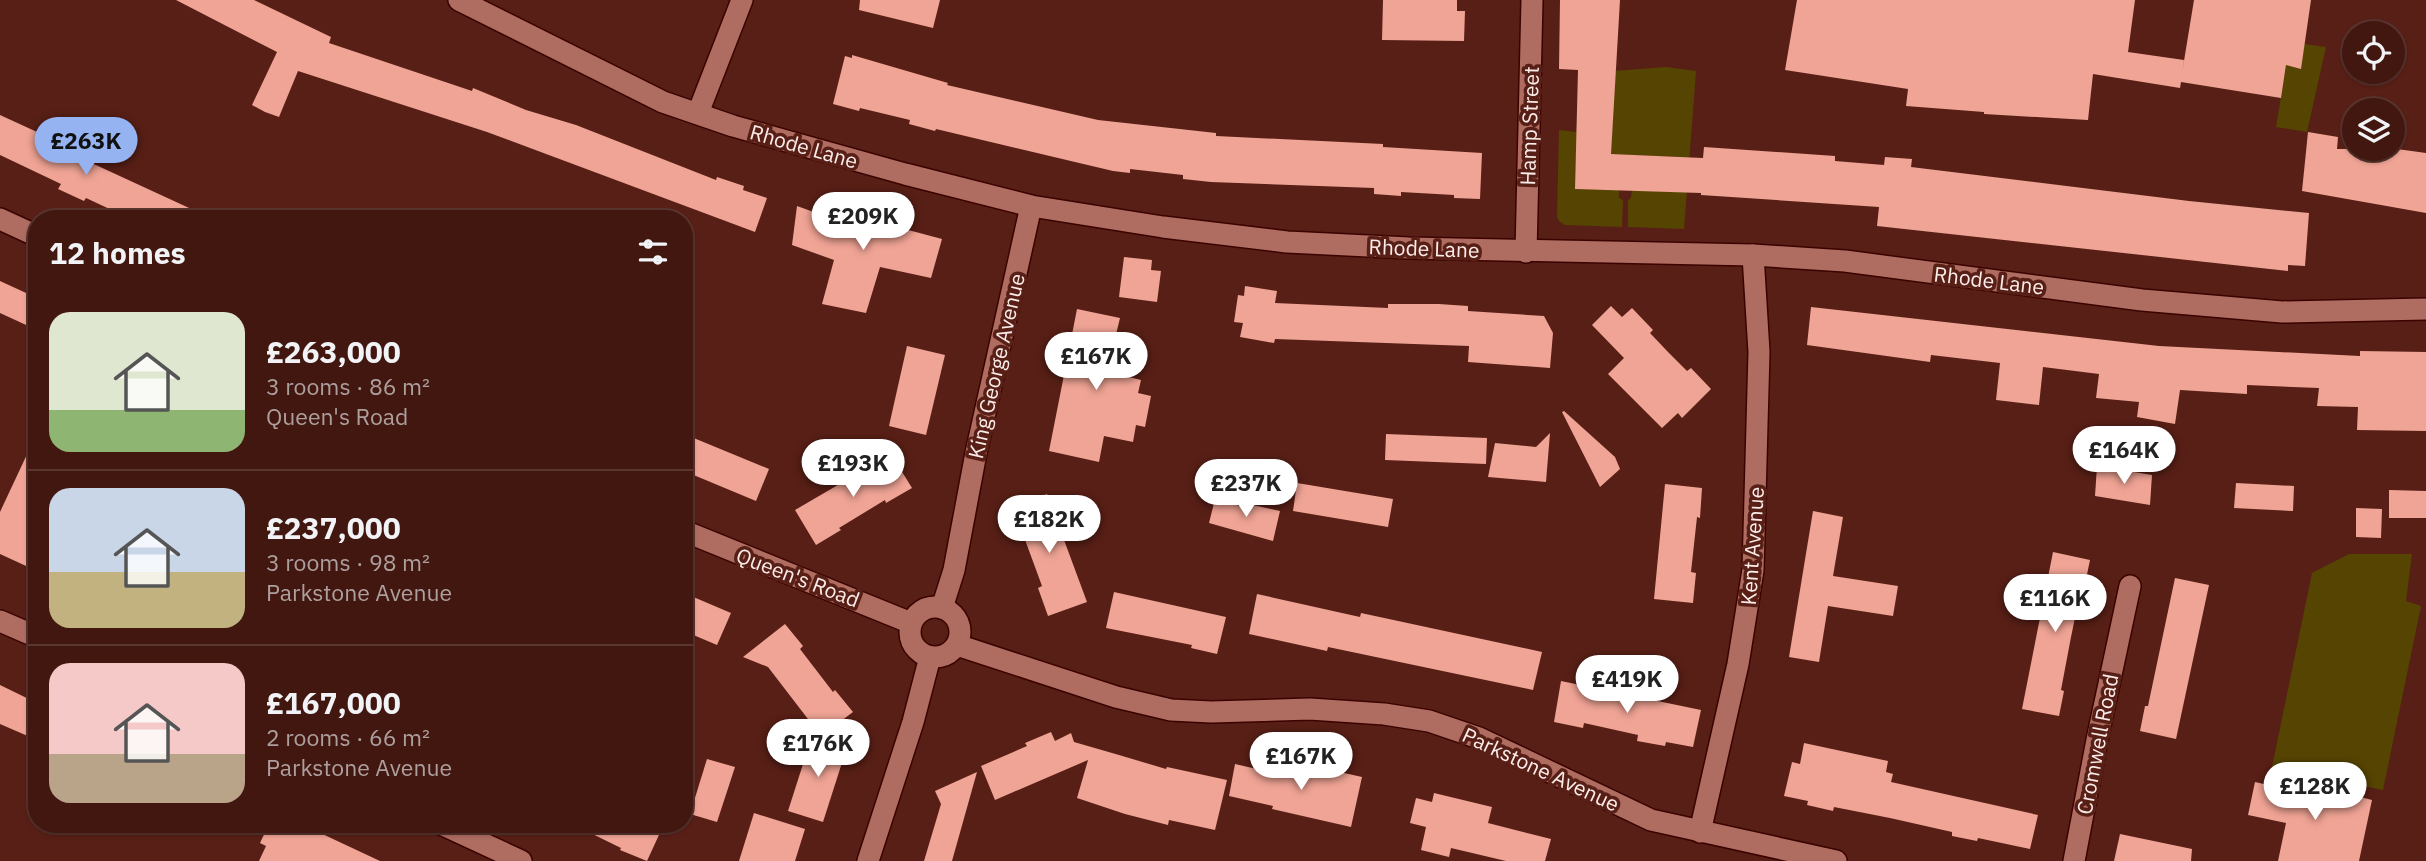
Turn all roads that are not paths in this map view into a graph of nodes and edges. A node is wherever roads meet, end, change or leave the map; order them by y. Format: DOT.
graph roads {
  1 [pos="459,0"];
  2 [pos="742,0"];
  3 [pos="1532,0"];
  4 [pos="698,113"];
  5 [pos="1031,206"];
  6 [pos="0,219"];
  7 [pos="28,232"];
  8 [pos="1526,252"];
  9 [pos="1753,255"];
  10 [pos="2426,309"];
  11 [pos="693,535"];
  12 [pos="2130,586"];
  13 [pos="942,608"];
  14 [pos="0,621"];
  15 [pos="911,623"];
  16 [pos="28,633"];
  17 [pos="957,645"];
  18 [pos="930,657"];
  19 [pos="1700,832"];
  20 [pos="460,833"];
  21 [pos="521,861"];
  22 [pos="868,861"];
  23 [pos="1836,861"];
  24 [pos="2074,861"];
  1 -- 4 [label="street, Rhode Lane"];
  2 -- 4 [label="street"];
  3 -- 8 [label="street, Hamp Street"];
  4 -- 5 [label="street, Rhode Lane"];
  5 -- 8 [label="street, Rhode Lane"];
  5 -- 13 [label="street, King George Avenue"];
  6 -- 7 [label="street"];
  8 -- 9 [label="street, Rhode Lane"];
  9 -- 10 [label="street, Rhode Lane"];
  9 -- 19 [label="street, Kent Avenue"];
  11 -- 15 [label="street, Queen's Road"];
  12 -- 24 [label="street, Cromwell Road"];
  13 -- 15 [label="street"];
  13 -- 17 [label="street"];
  14 -- 16 [label="street"];
  15 -- 18 [label="street"];
  17 -- 18 [label="street"];
  17 -- 19 [label="street, Parkstone Avenue"];
  18 -- 22 [label="street"];
  19 -- 23 [label="street, Parkstone Avenue"];
  20 -- 21 [label="street"];
}
